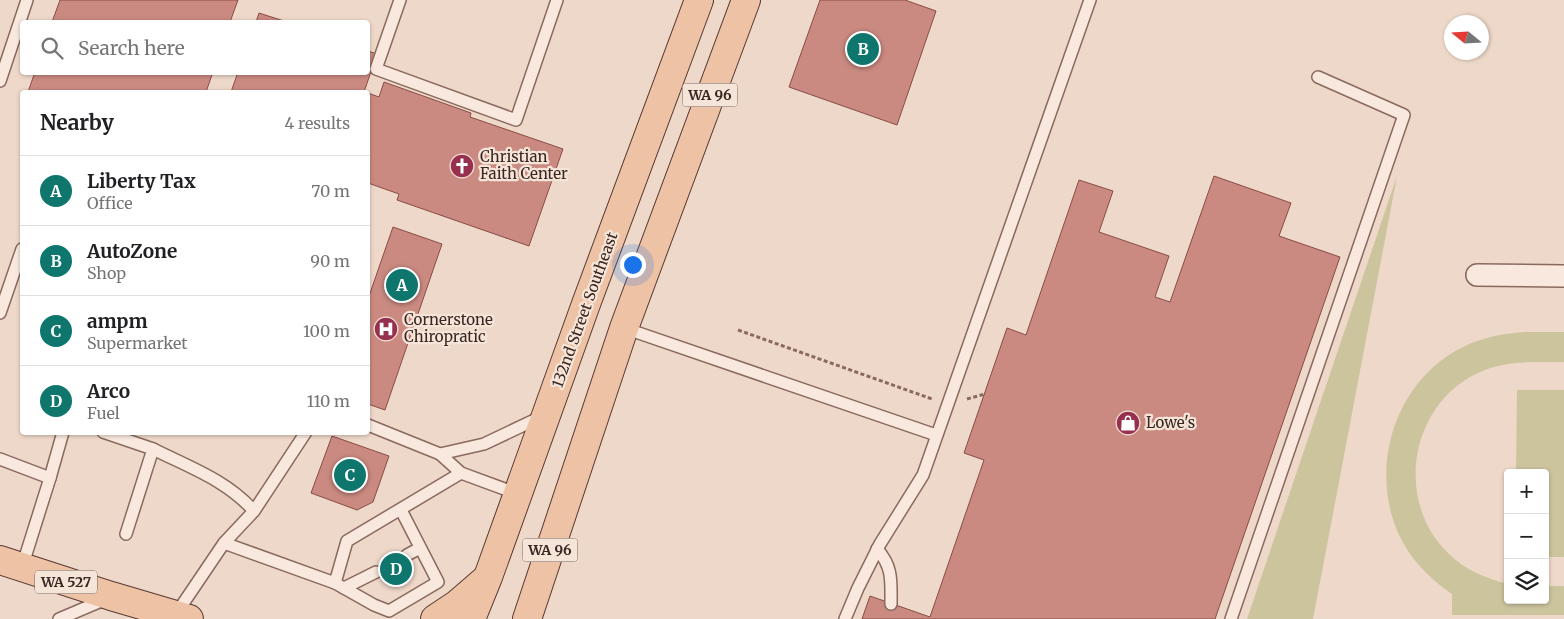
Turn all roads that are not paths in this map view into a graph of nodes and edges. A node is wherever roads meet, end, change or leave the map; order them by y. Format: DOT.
graph roads {
  1 [pos="28,0"];
  2 [pos="400,0"];
  3 [pos="557,0"];
  4 [pos="699,0"];
  5 [pos="746,0"];
  6 [pos="1090,0"];
  7 [pos="21,20"];
  8 [pos="20,23"];
  9 [pos="1318,77"];
  10 [pos="0,81"];
  11 [pos="20,256"];
  12 [pos="1476,275"];
  13 [pos="1564,276"];
  14 [pos="0,313"];
  15 [pos="624,328"];
  16 [pos="547,414"];
  17 [pos="370,426"];
  18 [pos="62,435"];
  19 [pos="113,435"];
  20 [pos="304,435"];
  21 [pos="936,435"];
  22 [pos="153,449"];
  23 [pos="440,454"];
  24 [pos="0,459"];
  25 [pos="461,473"];
  26 [pos="50,478"];
  27 [pos="518,494"];
  28 [pos="401,510"];
  29 [pos="254,511"];
  30 [pos="126,534"];
  31 [pos="224,543"];
  32 [pos="420,548"];
  33 [pos="878,549"];
  34 [pos="407,555"];
  35 [pos="11,564"];
  36 [pos="376,572"];
  37 [pos="488,578"];
  38 [pos="340,586"];
  39 [pos="111,596"];
  40 [pos="891,604"];
  41 [pos="182,616"];
  42 [pos="60,619"];
  43 [pos="435,619"];
  44 [pos="471,619"];
  45 [pos="527,619"];
  46 [pos="845,619"];
  47 [pos="1231,619"];
  1 -- 7 [label="lane"];
  2 -- 3 [label="lane"];
  4 -- 16 [label="main road, 132nd Street Southeast / WA 96"];
  5 -- 15 [label="main road, WA 96"];
  6 -- 21 [label="lane"];
  8 -- 10 [label="lane"];
  9 -- 47 [label="lane"];
  11 -- 14 [label="lane"];
  12 -- 13 [label="street"];
  15 -- 21 [label="lane"];
  15 -- 45 [label="main road, WA 96"];
  16 -- 23 [label="lane"];
  16 -- 27 [label="main road, 132nd Street Southeast / WA 96"];
  17 -- 23 [label="lane"];
  18 -- 26 [label="lane"];
  19 -- 22 [label="lane"];
  20 -- 29 [label="lane"];
  21 -- 33 [label="lane"];
  22 -- 29 [label="lane"];
  22 -- 30 [label="lane"];
  23 -- 25 [label="lane"];
  24 -- 26 [label="lane"];
  25 -- 27 [label="lane"];
  25 -- 28 [label="lane"];
  26 -- 35 [label="lane"];
  27 -- 37 [label="main road, 132nd Street Southeast / WA 96"];
  28 -- 32 [label="lane"];
  28 -- 38 [label="lane"];
  29 -- 31 [label="lane"];
  31 -- 38 [label="lane"];
  31 -- 41 [label="lane"];
  32 -- 34 [label="lane"];
  32 -- 38 [label="lane"];
  33 -- 40 [label="lane"];
  33 -- 46 [label="lane"];
  35 -- 39 [label="main road, WA 527"];
  36 -- 38 [label="lane"];
  37 -- 43 [label="main road"];
  37 -- 44 [label="main road, 132nd Street Southeast / WA 96"];
  39 -- 41 [label="main road, WA 527"];
  39 -- 42 [label="lane"];
}
